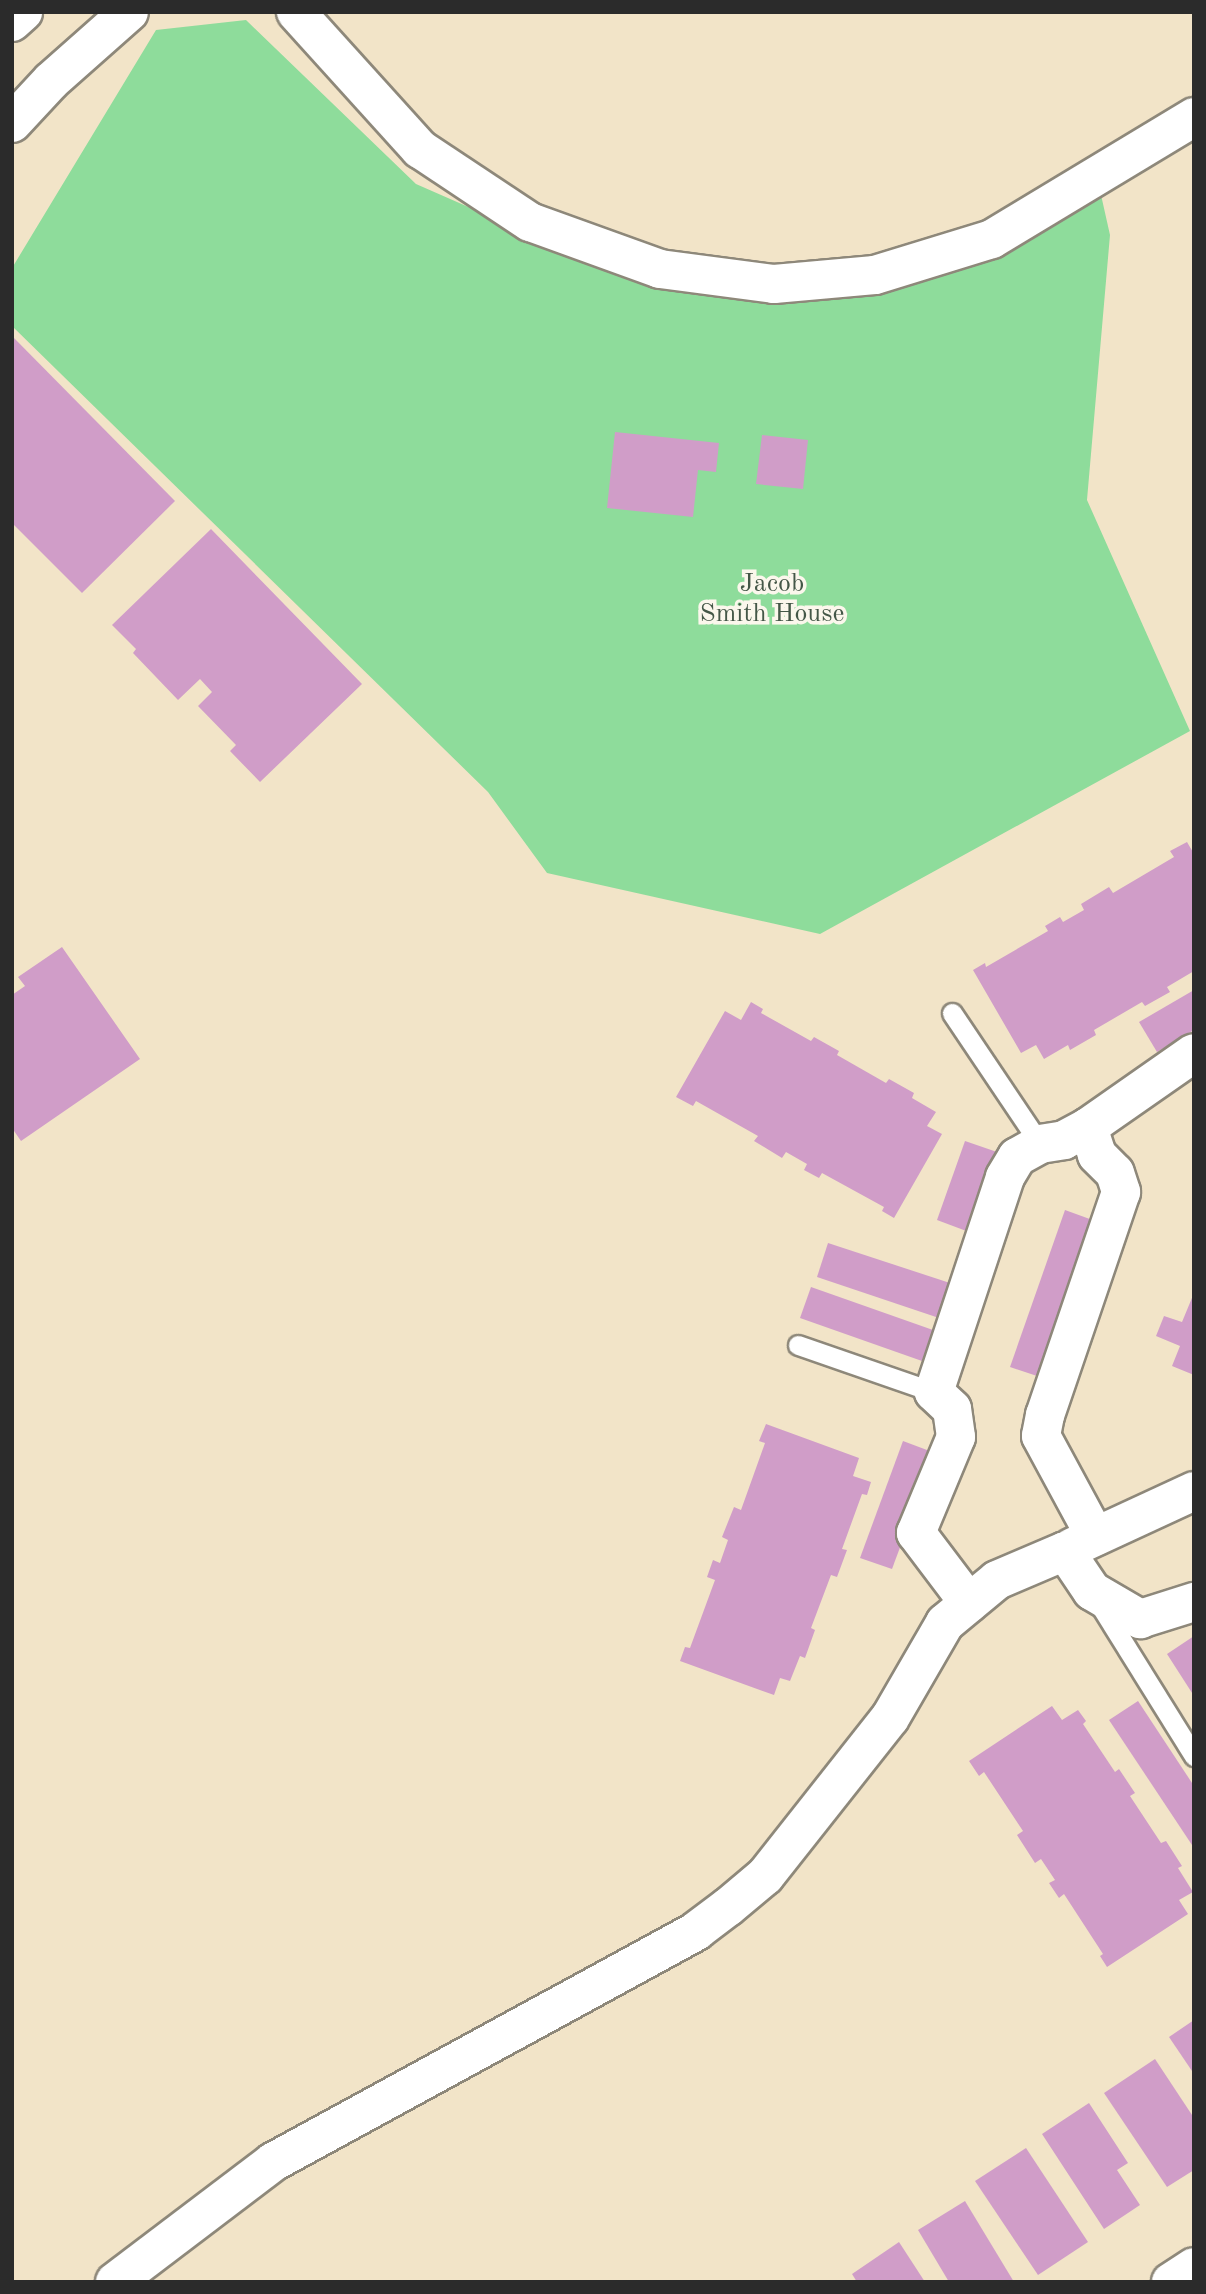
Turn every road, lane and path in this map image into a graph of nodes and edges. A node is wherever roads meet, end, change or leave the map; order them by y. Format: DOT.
graph roads {
  1 [pos="23,12"];
  2 [pos="129,12"];
  3 [pos="296,12"];
  4 [pos="12,22"];
  5 [pos="1194,117"];
  6 [pos="12,123"];
  7 [pos="952,1013"];
  8 [pos="1194,1053"];
  9 [pos="1088,1127"];
  10 [pos="1040,1144"];
  11 [pos="798,1345"];
  12 [pos="934,1392"];
  13 [pos="1194,1492"];
  14 [pos="1080,1544"];
  15 [pos="1092,1591"];
  16 [pos="1194,1602"];
  17 [pos="969,1603"];
  18 [pos="1194,1756"];
  19 [pos="1194,2267"];
  20 [pos="115,2282"];
  21 [pos="1171,2282"];
  1 -- 4 [label="street"];
  2 -- 6 [label="street"];
  3 -- 5 [label="street"];
  7 -- 10 [label="lane"];
  8 -- 9 [label="street"];
  9 -- 10 [label="street"];
  9 -- 14 [label="street"];
  10 -- 12 [label="street"];
  11 -- 12 [label="lane"];
  12 -- 17 [label="street"];
  13 -- 14 [label="street"];
  14 -- 15 [label="street"];
  14 -- 17 [label="street"];
  15 -- 16 [label="street"];
  15 -- 18 [label="lane"];
  17 -- 20 [label="street"];
  19 -- 21 [label="street"];
}
